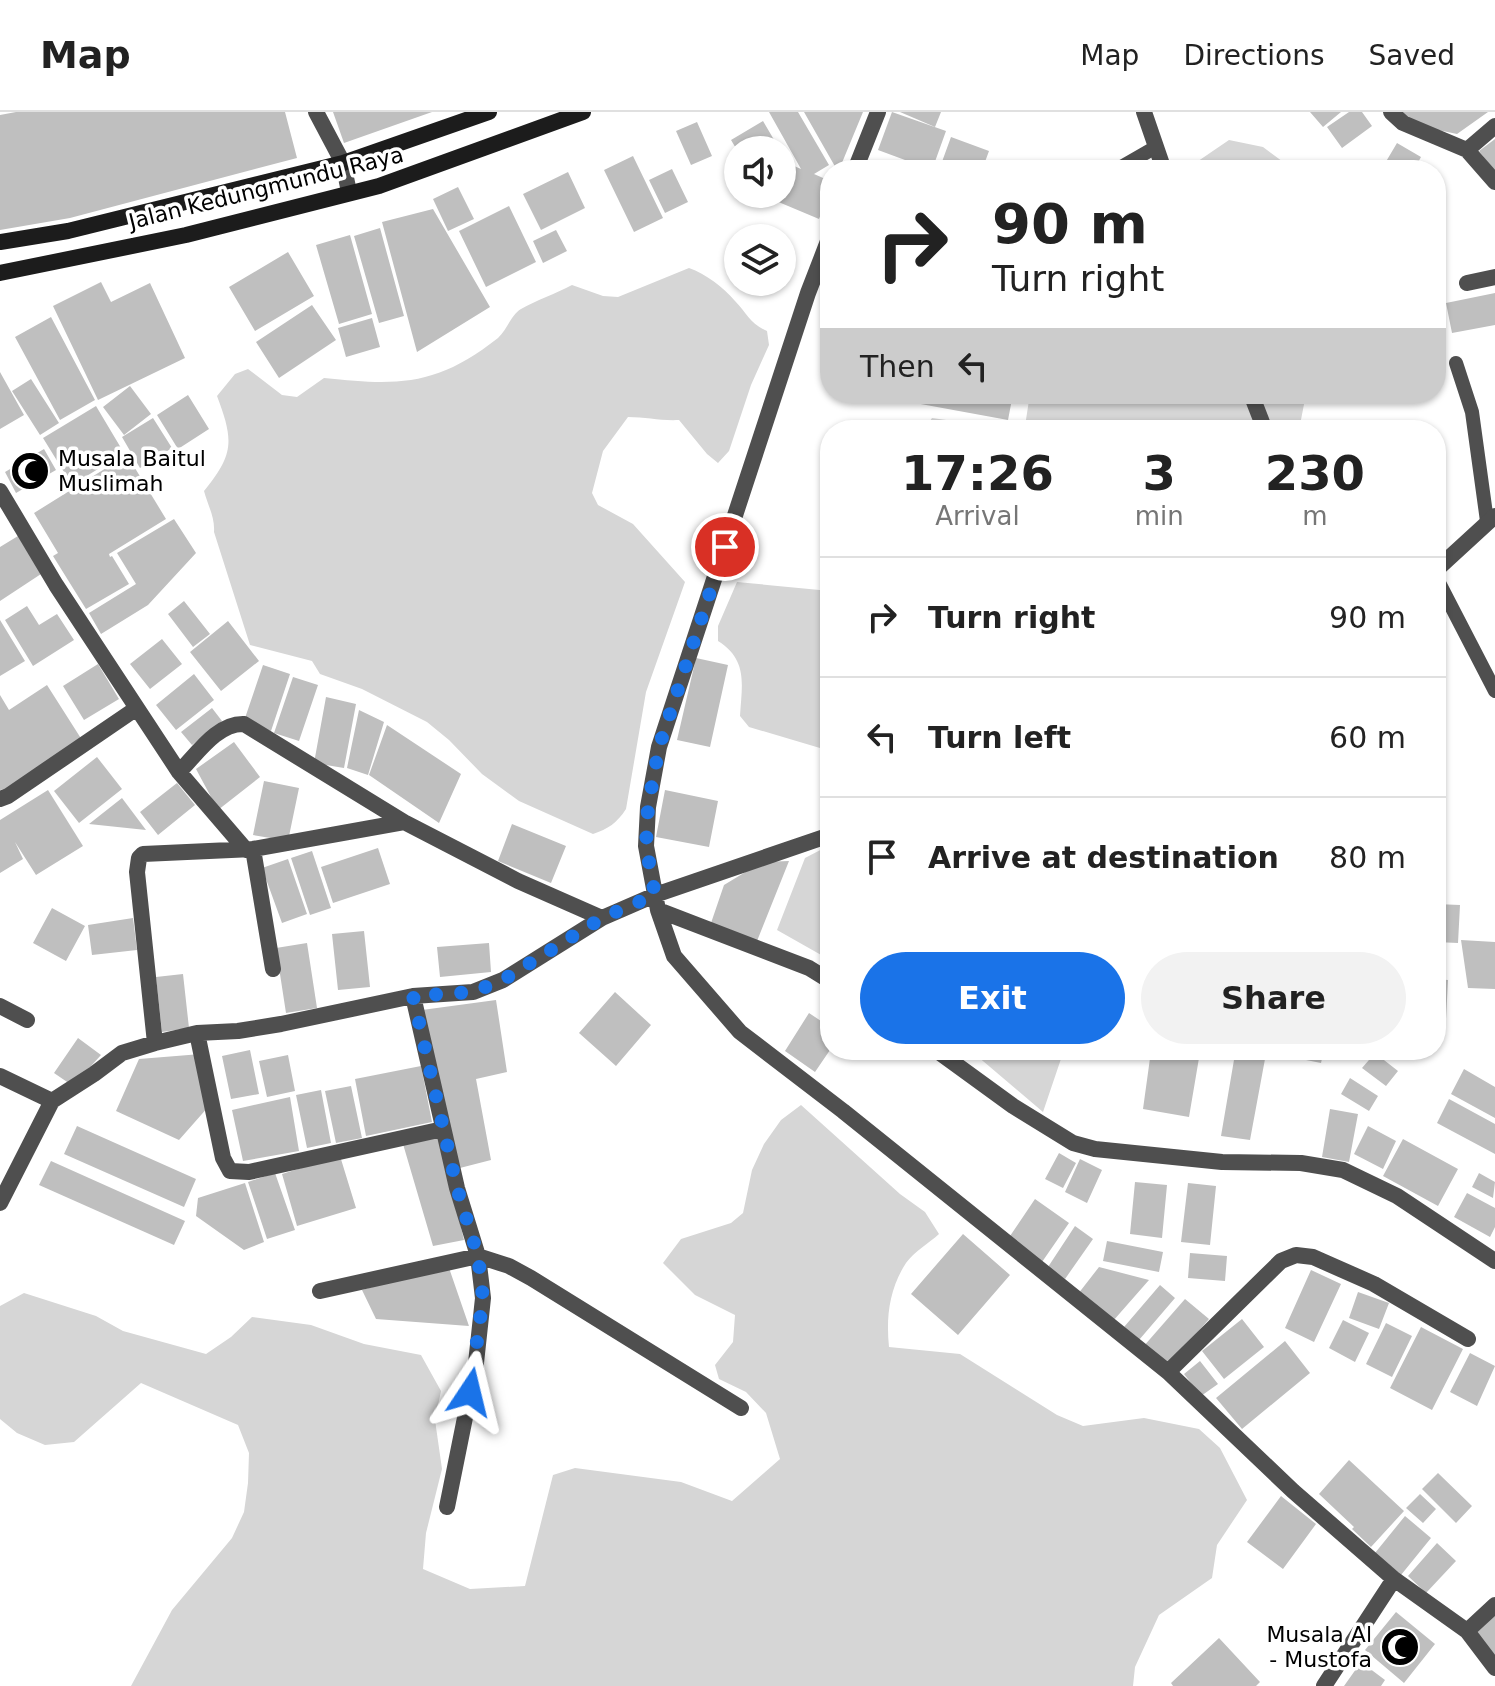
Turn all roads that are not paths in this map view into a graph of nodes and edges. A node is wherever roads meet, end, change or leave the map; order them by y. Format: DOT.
graph roads {
  1 [pos="316,112"];
  2 [pos="489,112"];
  3 [pos="583,112"];
  4 [pos="878,112"];
  5 [pos="1144,112"];
  6 [pos="1391,112"];
  7 [pos="1495,126"];
  8 [pos="1156,147"];
  9 [pos="1467,150"];
  10 [pos="859,160"];
  11 [pos="1133,160"];
  12 [pos="1161,160"];
  13 [pos="343,163"];
  14 [pos="1495,182"];
  15 [pos="349,192"];
  16 [pos="0,242"];
  17 [pos="820,262"];
  18 [pos="0,273"];
  19 [pos="1495,277"];
  20 [pos="1467,283"];
  21 [pos="1456,363"];
  22 [pos="0,491"];
  23 [pos="1491,519"];
  24 [pos="1446,561"];
  25 [pos="1446,596"];
  26 [pos="1495,691"];
  27 [pos="137,708"];
  28 [pos="179,772"];
  29 [pos="0,799"];
  30 [pos="404,822"];
  31 [pos="820,839"];
  32 [pos="250,849"];
  33 [pos="656,902"];
  34 [pos="602,918"];
  35 [pos="273,969"];
  36 [pos="820,975"];
  37 [pos="413,996"];
  38 [pos="0,1006"];
  39 [pos="27,1020"];
  40 [pos="197,1033"];
  41 [pos="155,1043"];
  42 [pos="950,1060"];
  43 [pos="0,1076"];
  44 [pos="52,1101"];
  45 [pos="443,1129"];
  46 [pos="0,1203"];
  47 [pos="478,1256"];
  48 [pos="1495,1261"];
  49 [pos="320,1291"];
  50 [pos="1468,1339"];
  51 [pos="1168,1372"];
  52 [pos="741,1408"];
  53 [pos="447,1507"];
  54 [pos="1394,1579"];
  55 [pos="1495,1605"];
  56 [pos="1467,1631"];
  57 [pos="1495,1668"];
  58 [pos="1324,1686"];
  1 -- 13 [label="street"];
  2 -- 13 [label="main road, Jalan Kedungmundu Raya"];
  3 -- 15 [label="main road, Jalan Kedungmundu Raya"];
  4 -- 10 [label="street"];
  5 -- 8 [label="street"];
  6 -- 9 [label="street"];
  7 -- 9 [label="street"];
  8 -- 11 [label="lane"];
  8 -- 12 [label="street"];
  9 -- 14 [label="street"];
  13 -- 15 [label="street"];
  13 -- 16 [label="main road, Jalan Kedungmundu Raya"];
  15 -- 18 [label="main road, Jalan Kedungmundu Raya"];
  17 -- 33 [label="street"];
  19 -- 20 [label="street"];
  21 -- 23 [label="lane"];
  22 -- 27 [label="street"];
  23 -- 24 [label="street"];
  25 -- 26 [label="lane"];
  27 -- 28 [label="street"];
  27 -- 29 [label="street"];
  28 -- 30 [label="street"];
  28 -- 32 [label="street"];
  30 -- 32 [label="street"];
  30 -- 34 [label="street"];
  31 -- 33 [label="street"];
  32 -- 35 [label="street"];
  32 -- 41 [label="street"];
  33 -- 34 [label="street"];
  33 -- 36 [label="street"];
  33 -- 51 [label="street"];
  34 -- 37 [label="street"];
  37 -- 40 [label="street"];
  37 -- 45 [label="street"];
  38 -- 39 [label="street"];
  40 -- 41 [label="street"];
  40 -- 45 [label="street"];
  41 -- 44 [label="street"];
  42 -- 48 [label="street"];
  43 -- 44 [label="street"];
  44 -- 46 [label="street"];
  45 -- 47 [label="street"];
  47 -- 49 [label="street"];
  47 -- 52 [label="street"];
  47 -- 53 [label="street"];
  50 -- 51 [label="street"];
  51 -- 54 [label="street"];
  54 -- 56 [label="street"];
  54 -- 58 [label="street"];
  55 -- 56 [label="street"];
  56 -- 57 [label="street"];
}
